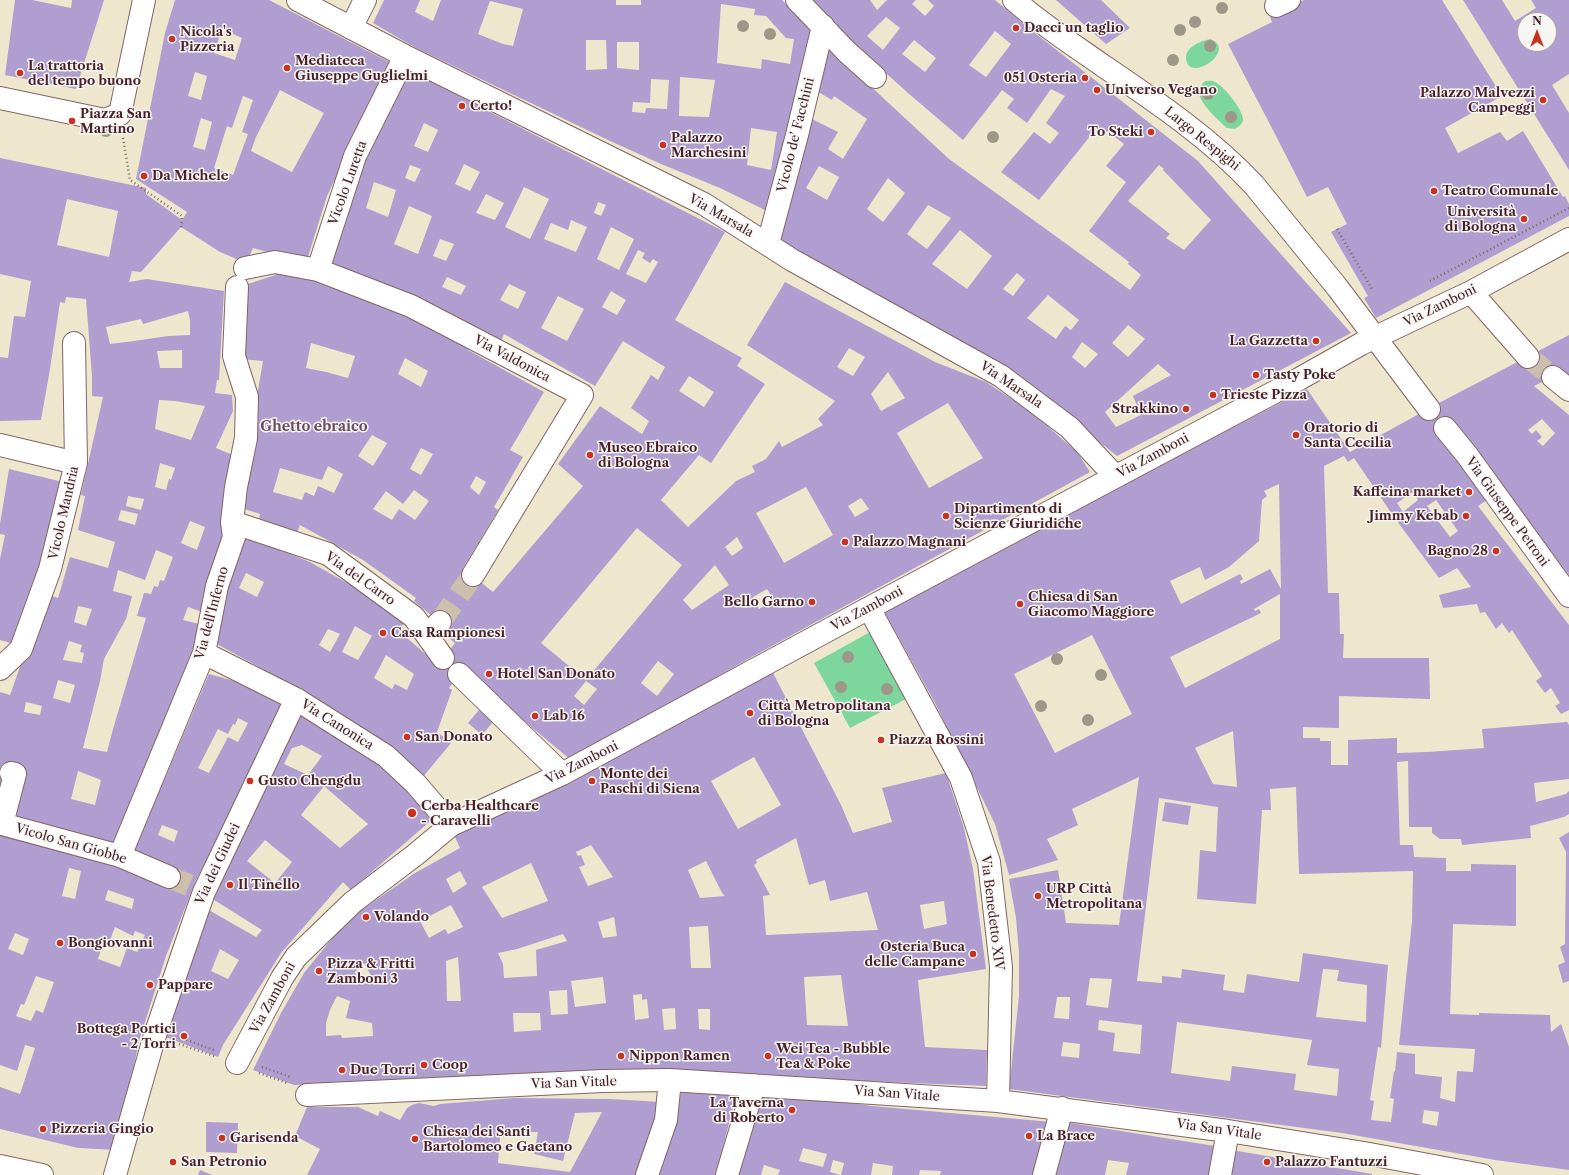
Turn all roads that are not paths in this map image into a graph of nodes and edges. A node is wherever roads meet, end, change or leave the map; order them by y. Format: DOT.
graph roads {
  1 [pos="144,0"];
  2 [pos="298,0"];
  3 [pos="366,0"];
  4 [pos="797,0"];
  5 [pos="1021,6"];
  6 [pos="823,26"];
  7 [pos="350,28"];
  8 [pos="405,56"];
  9 [pos="875,77"];
  10 [pos="0,98"];
  11 [pos="1569,239"];
  12 [pos="768,244"];
  13 [pos="318,270"];
  14 [pos="241,278"];
  15 [pos="1470,292"];
  16 [pos="1374,337"];
  17 [pos="74,343"];
  18 [pos="1528,357"];
  19 [pos="1429,409"];
  20 [pos="1445,428"];
  21 [pos="0,445"];
  22 [pos="76,463"];
  23 [pos="1115,476"];
  24 [pos="232,522"];
  25 [pos="473,575"];
  26 [pos="1569,596"];
  27 [pos="869,608"];
  28 [pos="204,652"];
  29 [pos="443,658"];
  30 [pos="0,669"];
  31 [pos="459,674"];
  32 [pos="296,699"];
  33 [pos="11,773"];
  34 [pos="562,774"];
  35 [pos="451,825"];
  36 [pos="120,856"];
  37 [pos="169,877"];
  38 [pos="229,1058"];
  39 [pos="670,1080"];
  40 [pos="754,1085"];
  41 [pos="307,1095"];
  42 [pos="998,1101"];
  43 [pos="1062,1108"];
  44 [pos="1228,1131"];
  45 [pos="0,1166"];
  46 [pos="42,1175"];
  47 [pos="115,1175"];
  48 [pos="647,1175"];
  49 [pos="727,1175"];
  50 [pos="1044,1175"];
  51 [pos="1220,1175"];
  52 [pos="1482,1175"];
  1 -- 10 [label="street"];
  2 -- 7 [label="street, Via Marsala"];
  3 -- 7 [label="street"];
  4 -- 6 [label="street"];
  5 -- 16 [label="street, Largo Respighi"];
  6 -- 9 [label="street"];
  6 -- 12 [label="street, Vicolo de' Facchini"];
  7 -- 8 [label="street, Via Marsala"];
  8 -- 12 [label="street, Via Marsala"];
  8 -- 13 [label="street, Vicolo Luretta"];
  11 -- 15 [label="street, Via Zamboni"];
  12 -- 23 [label="street, Via Marsala"];
  13 -- 14 [label="street, Via Valdonica"];
  13 -- 25 [label="street, Via Valdonica"];
  14 -- 24 [label="street, Via dell'Inferno"];
  15 -- 16 [label="street, Via Zamboni"];
  15 -- 18 [label="street"];
  16 -- 19 [label="street, Largo Respighi"];
  16 -- 23 [label="street, Via Zamboni"];
  17 -- 22 [label="street, Vicolo Mandria"];
  20 -- 26 [label="street, Via Giuseppe Petroni"];
  21 -- 22 [label="street"];
  22 -- 30 [label="street, Vicolo Mandria"];
  23 -- 27 [label="street, Via Zamboni"];
  24 -- 28 [label="street, Via dell'Inferno"];
  24 -- 29 [label="street, Via del Carro"];
  27 -- 34 [label="street, Via Zamboni"];
  27 -- 42 [label="street, Via Benedetto XIV"];
  28 -- 32 [label="street, Via Canonica"];
  28 -- 36 [label="street, Via dell'Inferno"];
  31 -- 34 [label="street"];
  32 -- 35 [label="street, Via Canonica"];
  32 -- 47 [label="street, Via dei Giudei"];
  33 -- 36 [label="street, Vicolo San Giobbe"];
  34 -- 35 [label="street, Via Zamboni"];
  35 -- 38 [label="street, Via Zamboni"];
  36 -- 37 [label="street, Vicolo San Giobbe"];
  39 -- 40 [label="street, Via San Vitale"];
  39 -- 41 [label="street, Via San Vitale"];
  39 -- 48 [label="street"];
  40 -- 42 [label="street, Via San Vitale"];
  40 -- 49 [label="street"];
  42 -- 43 [label="street, Via San Vitale"];
  43 -- 44 [label="street, Via San Vitale"];
  43 -- 50 [label="street"];
  44 -- 51 [label="street"];
  44 -- 52 [label="street, Via San Vitale"];
  45 -- 46 [label="street"];
}
